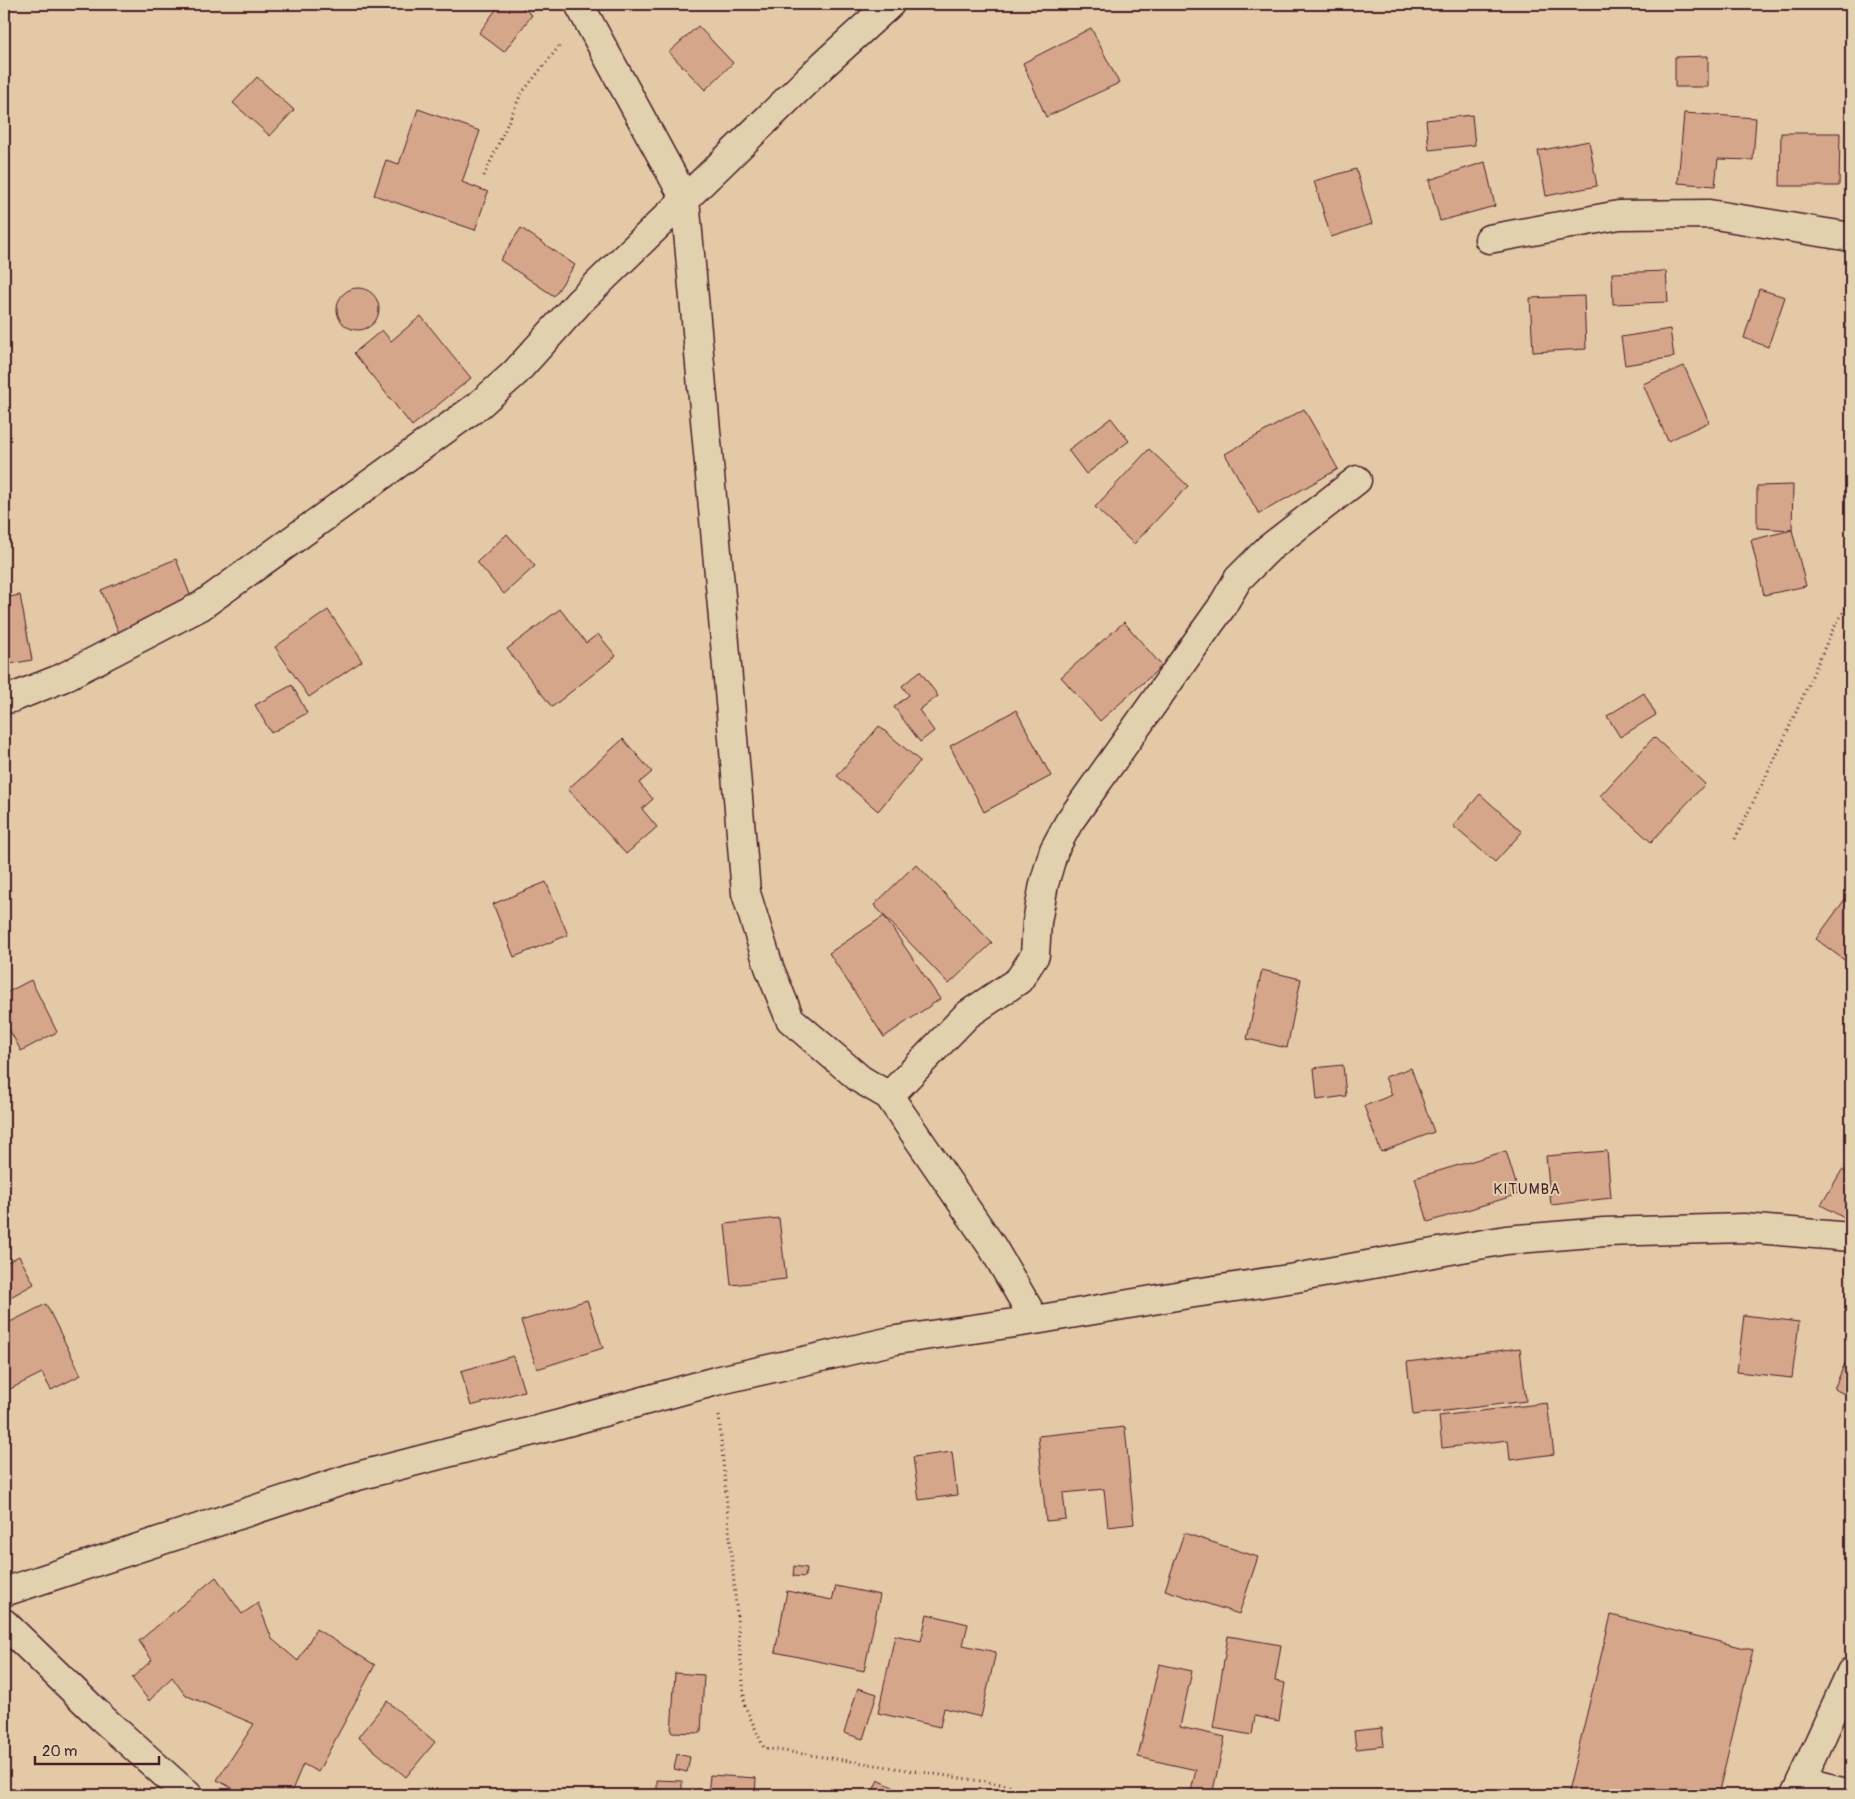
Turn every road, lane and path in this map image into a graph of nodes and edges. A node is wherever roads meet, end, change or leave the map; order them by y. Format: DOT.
graph roads {
  1 [pos="890,4"];
  2 [pos="582,9"];
  3 [pos="484,176"];
  4 [pos="685,199"];
  5 [pos="1851,237"];
  6 [pos="1489,239"];
  7 [pos="1357,480"];
  8 [pos="1851,599"];
  9 [pos="4,699"];
  10 [pos="1735,839"];
  11 [pos="889,1096"];
  12 [pos="1851,1237"];
  13 [pos="1035,1320"];
  14 [pos="716,1381"];
  15 [pos="4,1592"];
  16 [pos="4,1623"];
  17 [pos="1851,1672"];
  18 [pos="1798,1789"];
  19 [pos="1851,1794"];
  20 [pos="188,1795"];
  21 [pos="1030,1795"];
  1 -- 4 [label="street"];
  2 -- 3 [label="path"];
  2 -- 4 [label="street"];
  4 -- 9 [label="street"];
  4 -- 11 [label="street"];
  5 -- 6 [label="street"];
  7 -- 11 [label="street"];
  8 -- 10 [label="path"];
  11 -- 13 [label="street"];
  12 -- 13 [label="street"];
  13 -- 14 [label="street"];
  14 -- 15 [label="street"];
  14 -- 21 [label="path"];
  16 -- 20 [label="street"];
  17 -- 18 [label="street"];
  18 -- 19 [label="street"];
}
